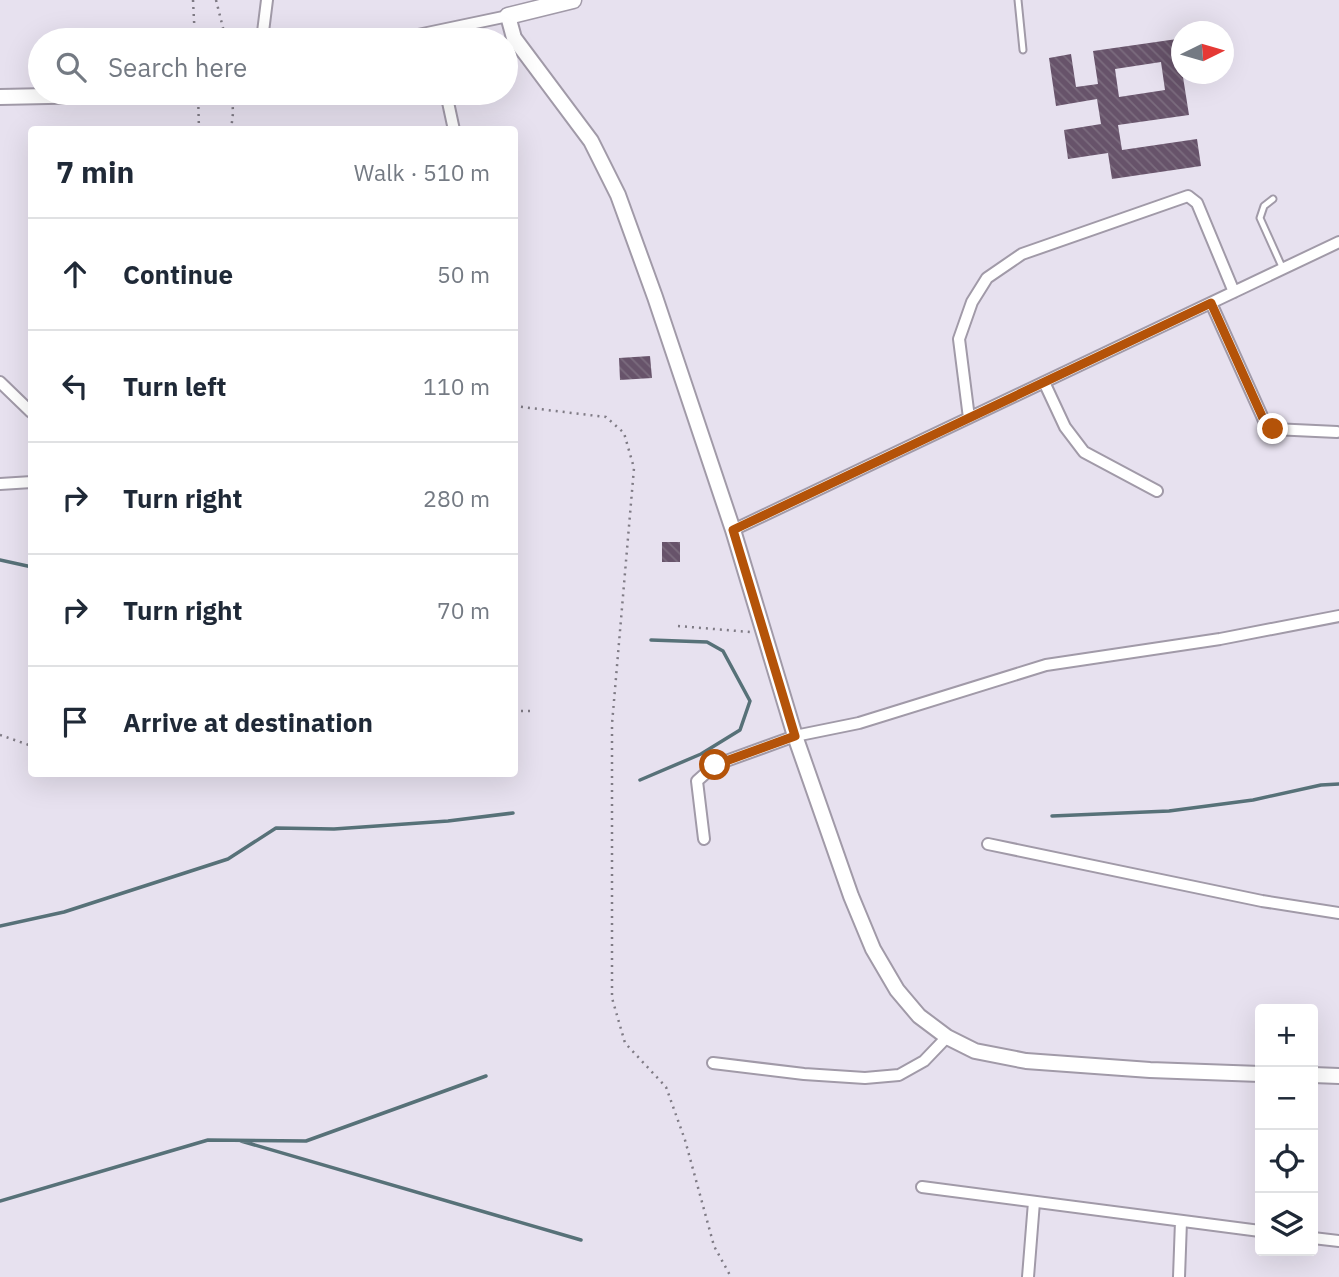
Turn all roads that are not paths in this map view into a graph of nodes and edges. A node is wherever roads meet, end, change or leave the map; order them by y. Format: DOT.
graph roads {
  1 [pos="267,0"];
  2 [pos="1017,0"];
  3 [pos="564,1"];
  4 [pos="508,16"];
  5 [pos="264,28"];
  6 [pos="461,28"];
  7 [pos="511,28"];
  8 [pos="518,43"];
  9 [pos="1023,50"];
  10 [pos="28,96"];
  11 [pos="0,97"];
  12 [pos="449,105"];
  13 [pos="453,126"];
  14 [pos="1273,199"];
  15 [pos="1339,242"];
  16 [pos="1283,269"];
  17 [pos="1234,292"];
  18 [pos="1211,303"];
  19 [pos="0,382"];
  20 [pos="1044,382"];
  21 [pos="28,410"];
  22 [pos="969,418"];
  23 [pos="1337,432"];
  24 [pos="28,482"];
  25 [pos="0,484"];
  26 [pos="1157,491"];
  27 [pos="733,530"];
  28 [pos="1339,616"];
  29 [pos="795,736"];
  30 [pos="704,839"];
  31 [pos="988,844"];
  32 [pos="1339,914"];
  33 [pos="947,1037"];
  34 [pos="713,1063"];
  35 [pos="1255,1074"];
  36 [pos="1318,1075"];
  37 [pos="1339,1076"];
  38 [pos="922,1187"];
  39 [pos="1034,1202"];
  40 [pos="1181,1221"];
  41 [pos="1255,1230"];
  42 [pos="1318,1239"];
  43 [pos="1339,1241"];
  44 [pos="1028,1277"];
  45 [pos="1179,1277"];
  1 -- 5 [label="street"];
  2 -- 9 [label="lane"];
  3 -- 4 [label="main road"];
  4 -- 6 [label="street"];
  4 -- 7 [label="main road"];
  8 -- 27 [label="main road"];
  10 -- 11 [label="main road"];
  12 -- 13 [label="street"];
  14 -- 16 [label="lane"];
  15 -- 16 [label="street"];
  16 -- 17 [label="street"];
  17 -- 18 [label="street"];
  17 -- 22 [label="street"];
  18 -- 20 [label="street"];
  18 -- 23 [label="street"];
  19 -- 21 [label="street"];
  20 -- 22 [label="street"];
  20 -- 26 [label="street"];
  22 -- 27 [label="street"];
  24 -- 25 [label="street"];
  27 -- 29 [label="main road"];
  28 -- 29 [label="street"];
  29 -- 30 [label="street"];
  29 -- 33 [label="main road"];
  31 -- 32 [label="street"];
  33 -- 34 [label="street"];
  33 -- 35 [label="main road"];
  36 -- 37 [label="main road"];
  38 -- 39 [label="street"];
  39 -- 40 [label="street"];
  39 -- 44 [label="street"];
  40 -- 41 [label="street"];
  40 -- 45 [label="street"];
  42 -- 43 [label="street"];
}
